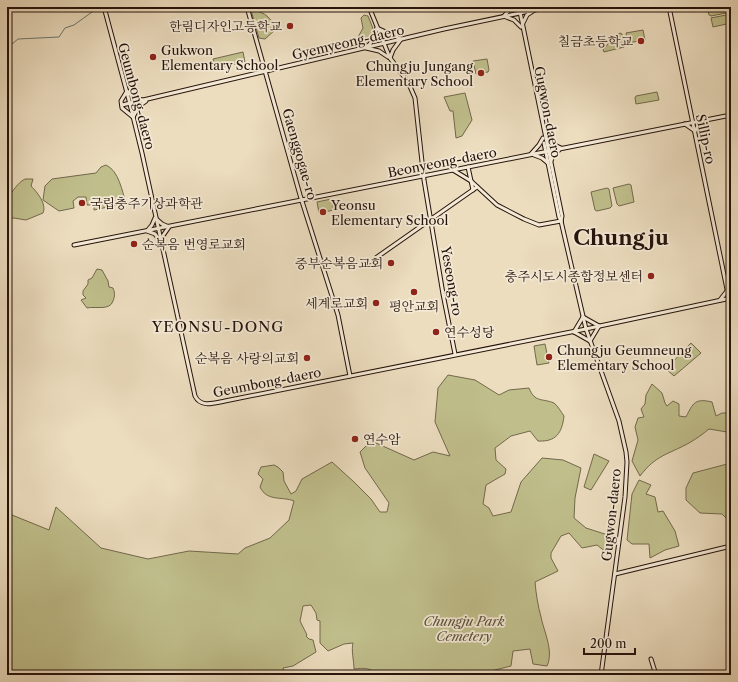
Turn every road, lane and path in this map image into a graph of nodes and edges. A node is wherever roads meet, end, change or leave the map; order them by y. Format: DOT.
graph roads {
  1 [pos="104,7"];
  2 [pos="247,7"];
  3 [pos="369,7"];
  4 [pos="512,7"];
  5 [pos="518,7"];
  6 [pos="524,7"];
  7 [pos="548,7"];
  8 [pos="669,7"];
  9 [pos="533,10"];
  10 [pos="519,13"];
  11 [pos="504,16"];
  12 [pos="522,26"];
  13 [pos="377,28"];
  14 [pos="401,39"];
  15 [pos="383,44"];
  16 [pos="365,48"];
  17 [pos="390,58"];
  18 [pos="265,72"];
  19 [pos="127,91"];
  20 [pos="146,101"];
  21 [pos="130,104"];
  22 [pos="122,105"];
  23 [pos="731,116"];
  24 [pos="133,117"];
  25 [pos="701,121"];
  26 [pos="694,123"];
  27 [pos="685,124"];
  28 [pos="696,131"];
  29 [pos="544,138"];
  30 [pos="562,148"];
  31 [pos="547,151"];
  32 [pos="530,155"];
  33 [pos="550,163"];
  34 [pos="468,167"];
  35 [pos="452,170"];
  36 [pos="424,176"];
  37 [pos="471,181"];
  38 [pos="477,187"];
  39 [pos="473,190"];
  40 [pos="302,200"];
  41 [pos="155,218"];
  42 [pos="431,219"];
  43 [pos="561,221"];
  44 [pos="169,227"];
  45 [pos="158,229"];
  46 [pos="147,231"];
  47 [pos="161,242"];
  48 [pos="74,245"];
  49 [pos="370,262"];
  50 [pos="727,291"];
  51 [pos="731,294"];
  52 [pos="730,298"];
  53 [pos="720,300"];
  54 [pos="583,317"];
  55 [pos="599,326"];
  56 [pos="586,329"];
  57 [pos="574,332"];
  58 [pos="590,341"];
  59 [pos="455,354"];
  60 [pos="350,376"];
  61 [pos="731,546"];
  62 [pos="615,574"];
  63 [pos="651,659"];
  64 [pos="602,675"];
  65 [pos="656,675"];
  1 -- 19 [label="street, Geumbong-daero"];
  2 -- 18 [label="street, Gaenggogae-ro"];
  3 -- 13 [label="street, Yeseong-ro"];
  4 -- 11 [label="street"];
  5 -- 10 [label="street, Gugwon-daero"];
  6 -- 9 [label="street"];
  7 -- 9 [label="street, Gyemyeong-daero"];
  8 -- 26 [label="street, Sillip-ro"];
  9 -- 10 [label="street, Gyemyeong-daero"];
  9 -- 12 [label="street"];
  10 -- 11 [label="street, Gyemyeong-daero"];
  10 -- 12 [label="street, Gugwon-daero"];
  11 -- 12 [label="street"];
  11 -- 14 [label="street, Gyemyeong-daero"];
  12 -- 29 [label="street, Gugwon-daero"];
  13 -- 14 [label="street"];
  13 -- 15 [label="street, Yeseong-ro"];
  13 -- 16 [label="street"];
  14 -- 15 [label="street, Gyemyeong-daero"];
  14 -- 17 [label="street"];
  15 -- 16 [label="street, Gyemyeong-daero"];
  15 -- 17 [label="street, Yeseong-ro"];
  16 -- 17 [label="street"];
  16 -- 18 [label="street, Gyemyeong-daero"];
  17 -- 36 [label="street, Yeseong-ro"];
  18 -- 20 [label="street, Gyemyeong-daero"];
  18 -- 40 [label="street, Gaenggogae-ro"];
  19 -- 20 [label="street"];
  19 -- 21 [label="street, Geumbong-daero"];
  19 -- 22 [label="street"];
  20 -- 21 [label="street, Gyemyeong-daero"];
  20 -- 24 [label="street"];
  21 -- 22 [label="street, Gyemyeong-daero"];
  21 -- 24 [label="street, Geumbong-daero"];
  22 -- 24 [label="street"];
  23 -- 25 [label="street, Beonyeong-daero"];
  24 -- 41 [label="street, Geumbong-daero"];
  25 -- 26 [label="street, Beonyeong-daero"];
  25 -- 28 [label="street"];
  26 -- 27 [label="street, Beonyeong-daero"];
  26 -- 28 [label="street, Sillip-ro"];
  27 -- 28 [label="street"];
  27 -- 30 [label="street, Beonyeong-daero"];
  28 -- 50 [label="street, Sillip-ro"];
  29 -- 30 [label="street"];
  29 -- 31 [label="street, Gugwon-daero"];
  29 -- 32 [label="street"];
  30 -- 31 [label="street, Beonyeong-daero"];
  30 -- 33 [label="street"];
  31 -- 32 [label="street, Beonyeong-daero"];
  31 -- 33 [label="street, Gugwon-daero"];
  32 -- 33 [label="street"];
  32 -- 34 [label="street, Beonyeong-daero"];
  33 -- 43 [label="street, Gugwon-daero"];
  34 -- 35 [label="street, Beonyeong-daero"];
  34 -- 37 [label="street"];
  35 -- 36 [label="street, Beonyeong-daero"];
  35 -- 37 [label="street"];
  36 -- 40 [label="street, Beonyeong-daero"];
  36 -- 42 [label="street, Yeseong-ro"];
  37 -- 38 [label="street"];
  37 -- 39 [label="street"];
  38 -- 39 [label="street"];
  38 -- 43 [label="street"];
  39 -- 42 [label="street"];
  40 -- 44 [label="street, Beonyeong-daero"];
  40 -- 60 [label="street, Gaenggogae-ro"];
  41 -- 44 [label="street"];
  41 -- 45 [label="street, Geumbong-daero"];
  41 -- 46 [label="street"];
  42 -- 49 [label="street"];
  42 -- 59 [label="street, Yeseong-ro"];
  43 -- 54 [label="street, Gugwon-daero"];
  44 -- 45 [label="street, Beonyeong-daero"];
  44 -- 47 [label="street"];
  45 -- 46 [label="street, Beonyeong-daero"];
  45 -- 47 [label="street, Geumbong-daero"];
  46 -- 47 [label="street"];
  46 -- 48 [label="street, Beonyeong-daero"];
  47 -- 60 [label="street, Geumbong-daero"];
  50 -- 51 [label="street"];
  50 -- 52 [label="street, Sillip-ro"];
  50 -- 53 [label="street"];
  52 -- 53 [label="street"];
  53 -- 55 [label="street"];
  54 -- 55 [label="street"];
  54 -- 56 [label="street, Gugwon-daero"];
  54 -- 57 [label="street"];
  55 -- 56 [label="street, Geumbong-daero"];
  55 -- 58 [label="street"];
  56 -- 57 [label="street, Geumbong-daero"];
  56 -- 58 [label="street, Gugwon-daero"];
  57 -- 58 [label="street"];
  57 -- 59 [label="street, Geumbong-daero"];
  58 -- 62 [label="street, Gugwon-daero"];
  59 -- 60 [label="street, Geumbong-daero"];
  61 -- 62 [label="street"];
  62 -- 64 [label="street, Gugwon-daero"];
  63 -- 65 [label="street"];
}
